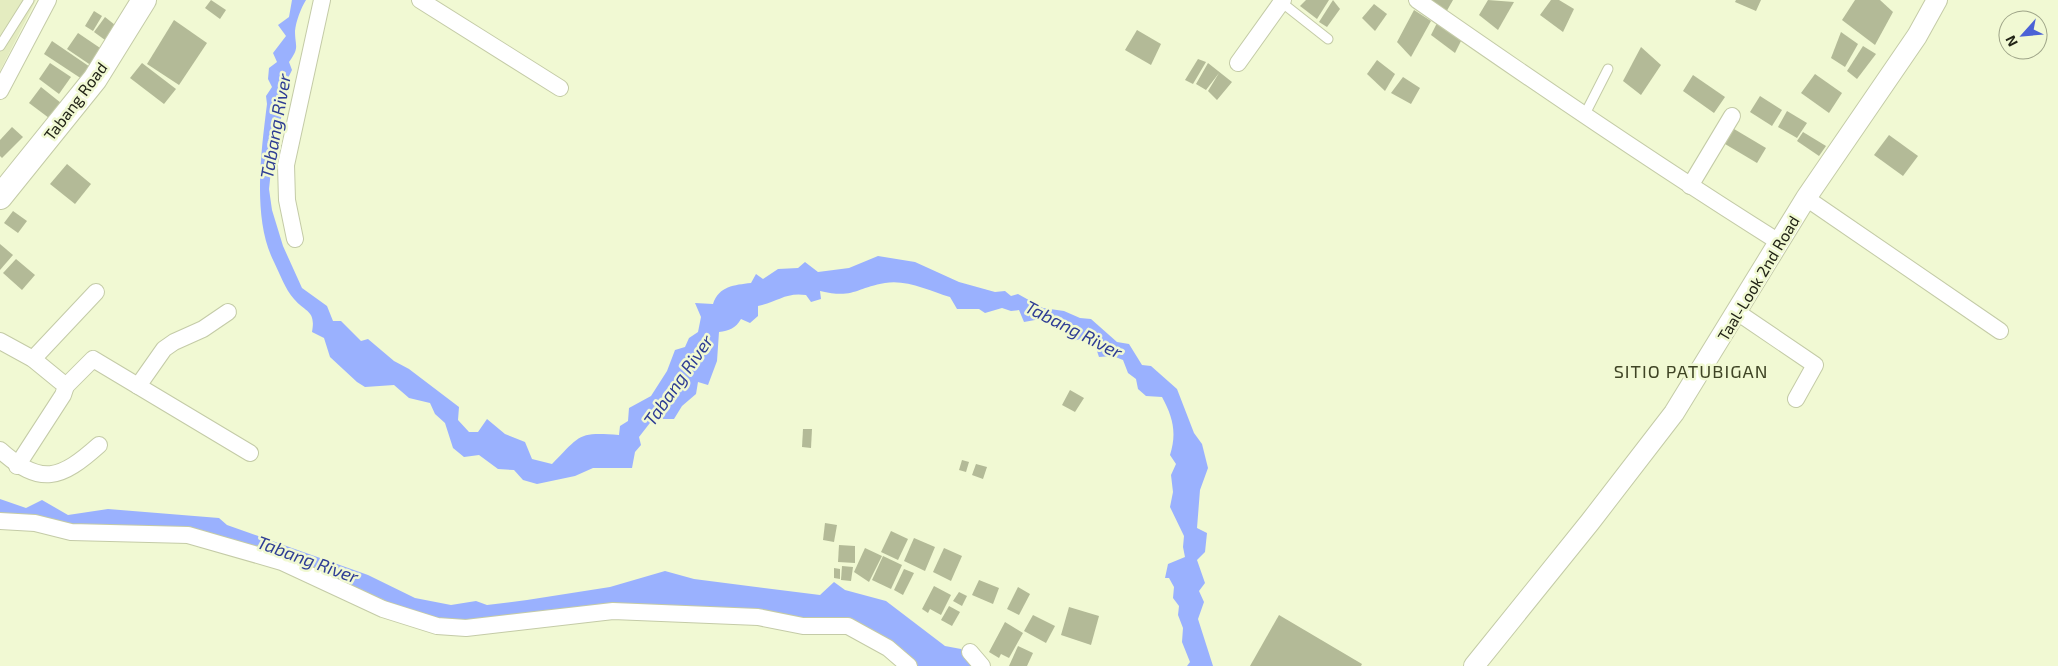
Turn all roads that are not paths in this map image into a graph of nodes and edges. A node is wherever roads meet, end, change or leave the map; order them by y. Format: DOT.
graph roads {
  1 [pos="29,0"];
  2 [pos="48,0"];
  3 [pos="144,0"];
  4 [pos="322,0"];
  5 [pos="420,0"];
  6 [pos="1417,0"];
  7 [pos="1937,0"];
  8 [pos="1282,1"];
  9 [pos="1328,39"];
  10 [pos="0,46"];
  11 [pos="1238,63"];
  12 [pos="1608,69"];
  13 [pos="560,88"];
  14 [pos="0,91"];
  15 [pos="1584,116"];
  16 [pos="1732,116"];
  17 [pos="1690,186"];
  18 [pos="0,197"];
  19 [pos="1806,198"];
  20 [pos="295,239"];
  21 [pos="1779,242"];
  22 [pos="96,292"];
  23 [pos="228,312"];
  24 [pos="1737,312"];
  25 [pos="2000,331"];
  26 [pos="0,341"];
  27 [pos="33,359"];
  28 [pos="66,386"];
  29 [pos="138,386"];
  30 [pos="1796,399"];
  31 [pos="99,445"];
  32 [pos="0,450"];
  33 [pos="250,453"];
  34 [pos="18,466"];
  35 [pos="0,520"];
  36 [pos="970,652"];
  37 [pos="909,666"];
  38 [pos="982,666"];
  39 [pos="1474,666"];
  1 -- 10 [label="lane"];
  2 -- 14 [label="street"];
  3 -- 18 [label="main road, Tabang Road"];
  4 -- 20 [label="street"];
  5 -- 13 [label="street"];
  6 -- 15 [label="street"];
  7 -- 19 [label="street, Taal-Look 2nd Road"];
  8 -- 9 [label="lane"];
  8 -- 11 [label="street"];
  12 -- 15 [label="lane"];
  15 -- 17 [label="street"];
  16 -- 17 [label="street"];
  17 -- 21 [label="street"];
  19 -- 21 [label="street, Taal-Look 2nd Road"];
  19 -- 25 [label="street"];
  21 -- 24 [label="street, Taal-Look 2nd Road"];
  22 -- 27 [label="street"];
  23 -- 29 [label="street"];
  24 -- 30 [label="street"];
  24 -- 39 [label="street, Taal-Look 2nd Road"];
  26 -- 27 [label="street"];
  27 -- 28 [label="street"];
  28 -- 29 [label="street"];
  28 -- 34 [label="street"];
  29 -- 33 [label="street"];
  31 -- 34 [label="street"];
  32 -- 34 [label="street"];
  35 -- 37 [label="street"];
  36 -- 38 [label="street"];
}
